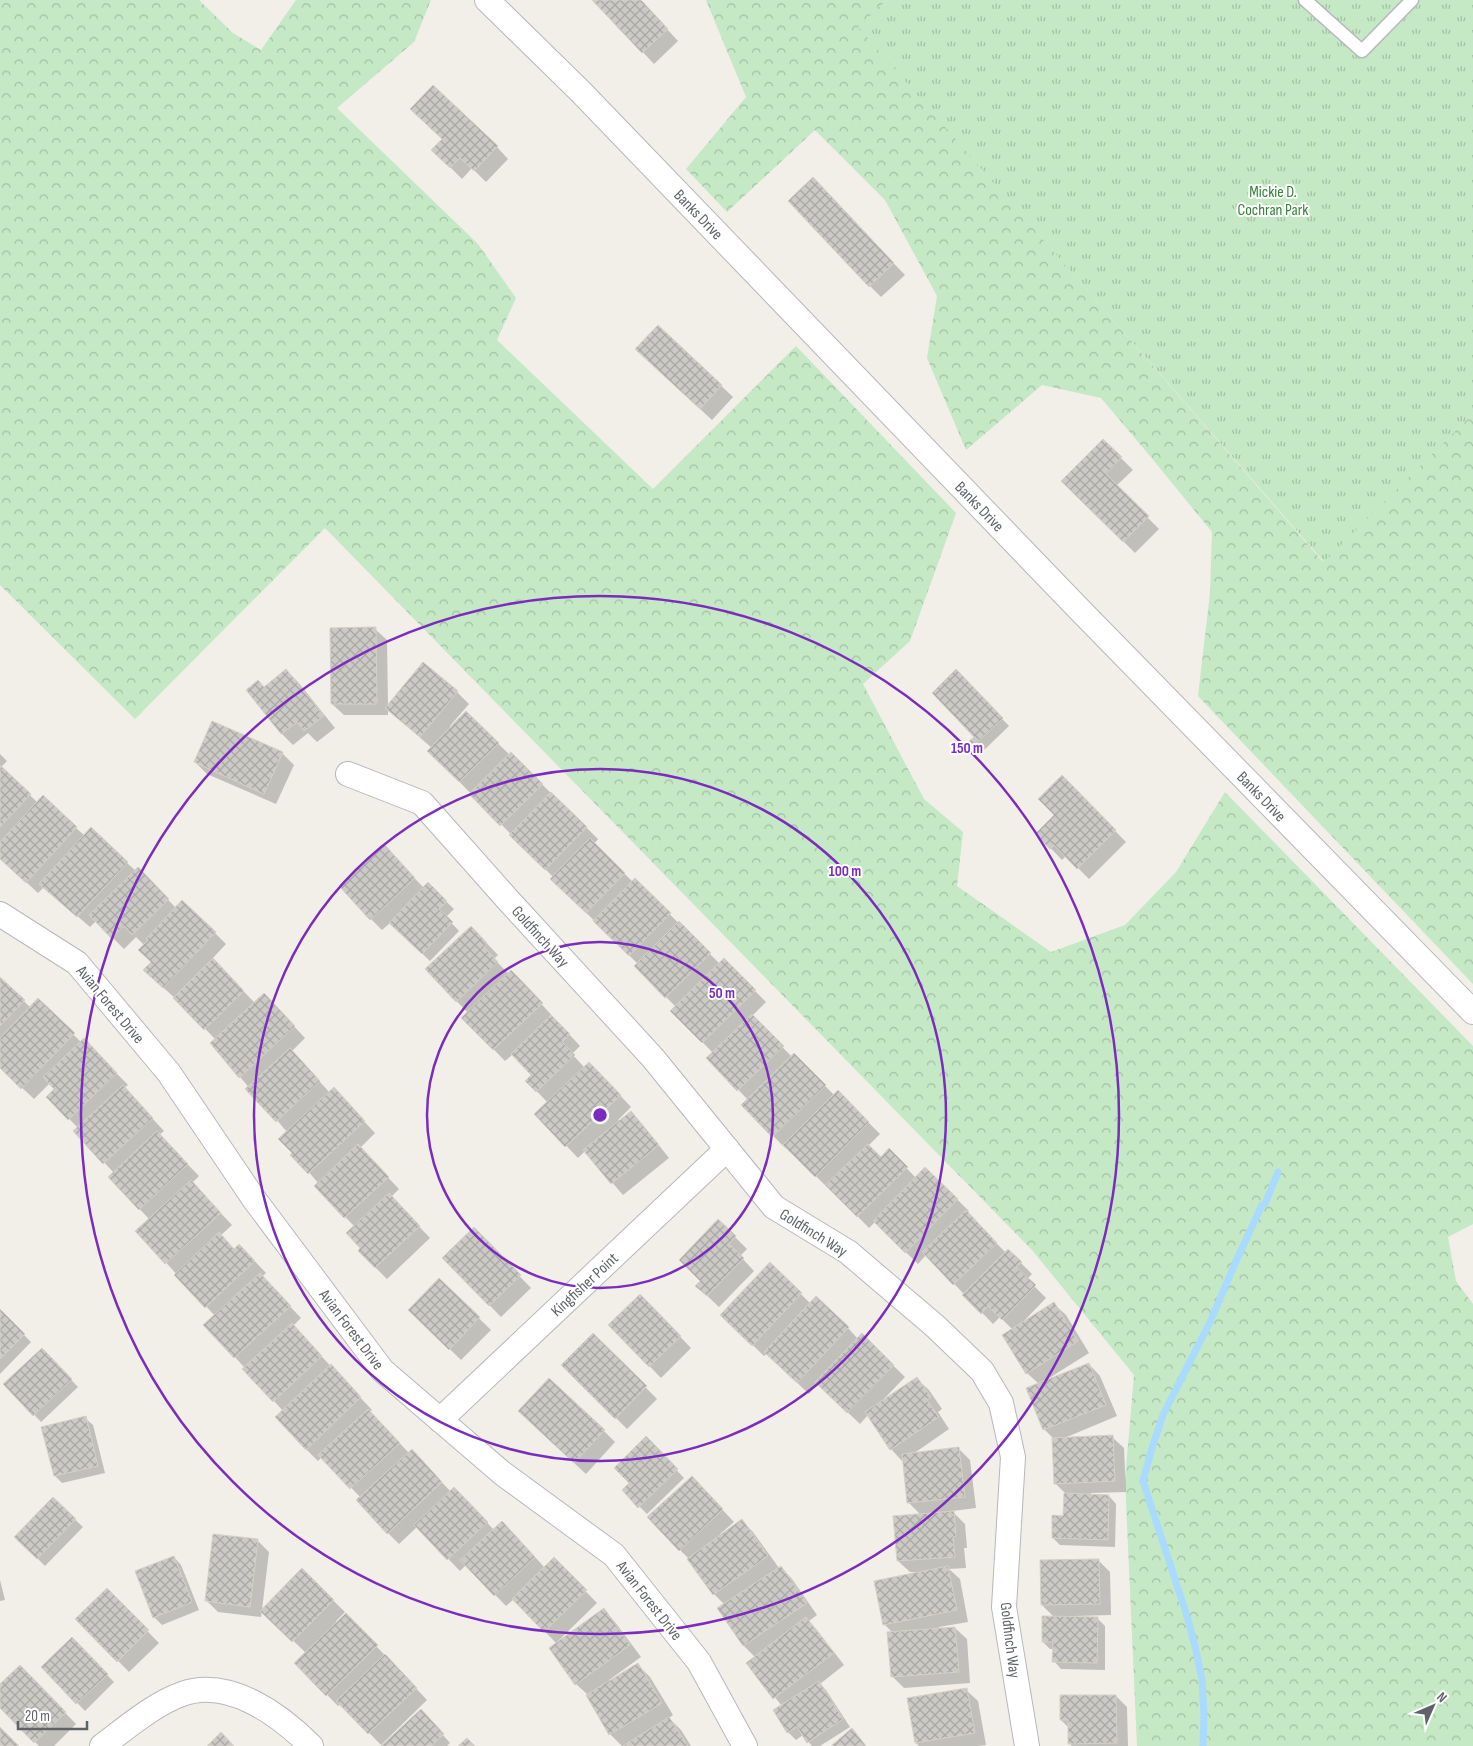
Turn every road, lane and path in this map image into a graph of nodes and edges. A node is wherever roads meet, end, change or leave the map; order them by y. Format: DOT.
graph roads {
  1 [pos="487,0"];
  2 [pos="1305,0"];
  3 [pos="1412,0"];
  4 [pos="348,774"];
  5 [pos="0,914"];
  6 [pos="1473,1012"];
  7 [pos="727,1149"];
  8 [pos="440,1420"];
  9 [pos="102,1746"];
  10 [pos="311,1746"];
  11 [pos="745,1746"];
  12 [pos="1027,1746"];
  1 -- 6 [label="street, Banks Drive"];
  2 -- 3 [label="lane"];
  4 -- 7 [label="street, Goldfinch Way"];
  5 -- 8 [label="street, Avian Forest Drive"];
  7 -- 8 [label="street, Kingfisher Point"];
  7 -- 12 [label="street, Goldfinch Way"];
  8 -- 11 [label="street, Avian Forest Drive"];
  9 -- 10 [label="street"];
}
